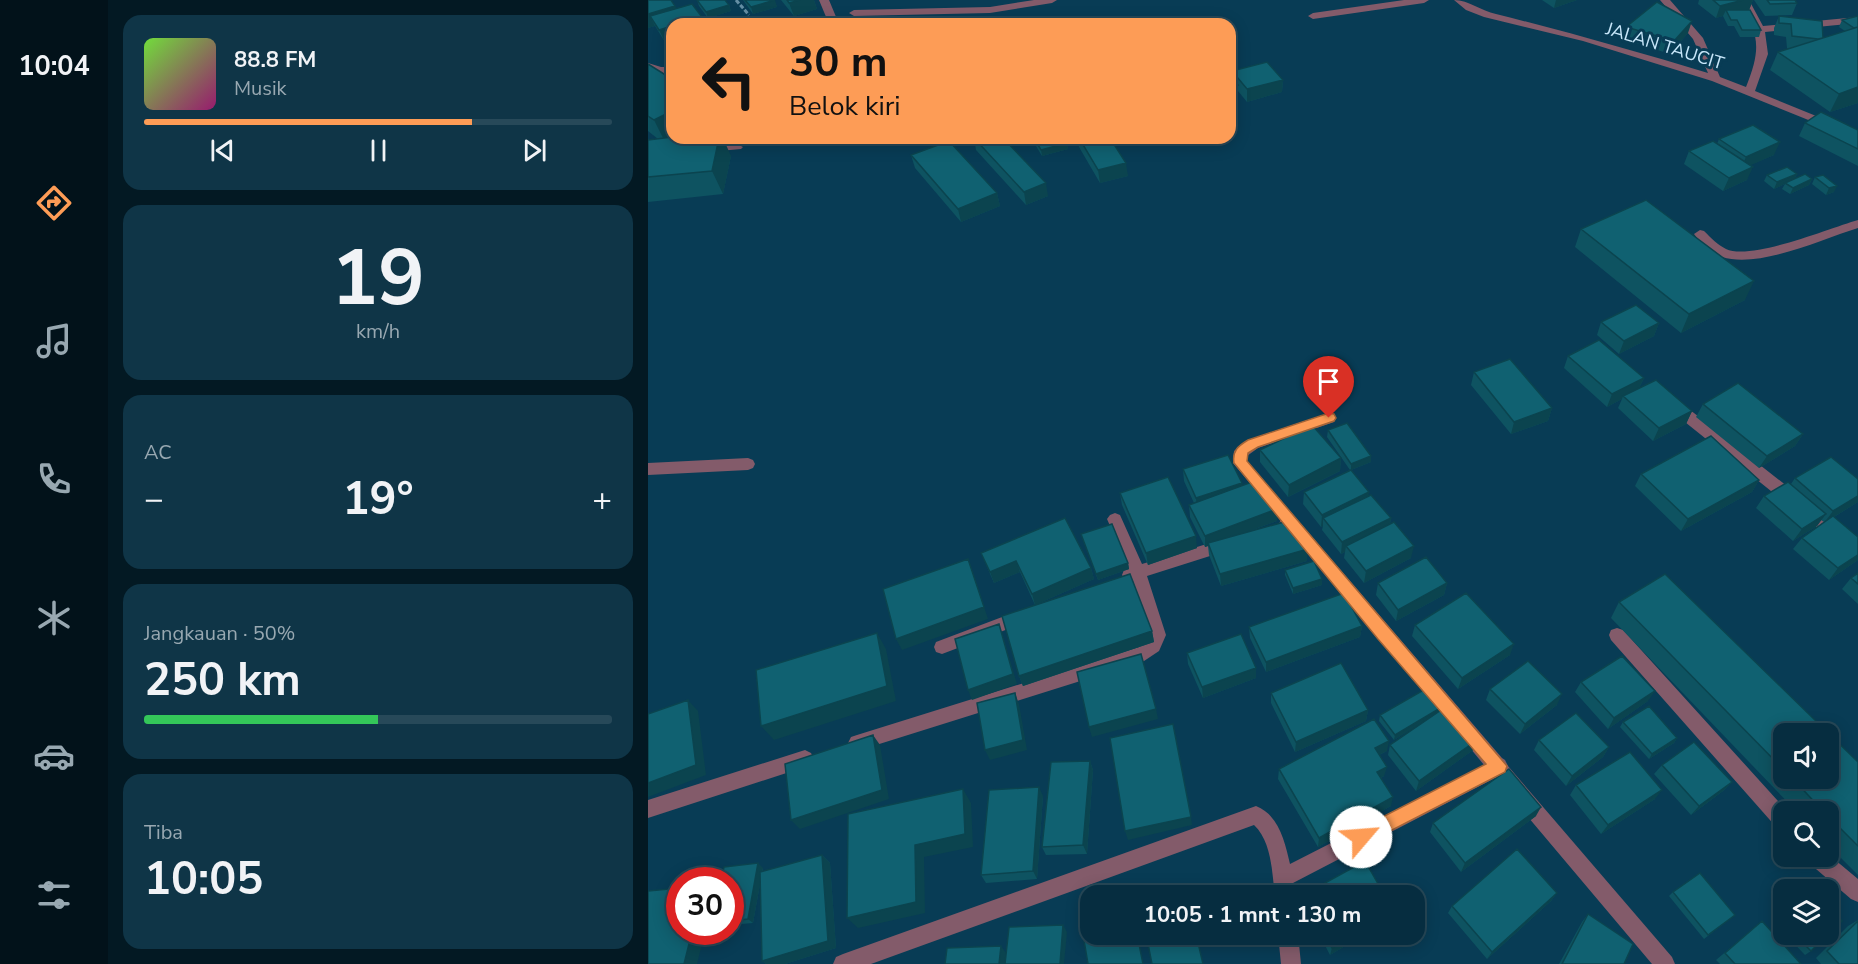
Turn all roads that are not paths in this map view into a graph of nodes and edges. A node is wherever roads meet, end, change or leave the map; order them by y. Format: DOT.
graph roads {
  1 [pos="824,0"];
  2 [pos="1052,0"];
  3 [pos="1424,0"];
  4 [pos="1459,0"];
  5 [pos="1665,0"];
  6 [pos="1744,0"];
  7 [pos="854,13"];
  8 [pos="1313,16"];
  9 [pos="832,18"];
  10 [pos="1858,20"];
  11 [pos="1761,29"];
  12 [pos="648,66"];
  13 [pos="666,70"];
  14 [pos="1716,79"];
  15 [pos="1750,91"];
  16 [pos="1858,137"];
  17 [pos="737,147"];
  18 [pos="694,150"];
  19 [pos="1858,224"];
  20 [pos="1700,234"];
  21 [pos="1663,396"];
  22 [pos="1329,418"];
  23 [pos="748,464"];
  24 [pos="648,469"];
  25 [pos="1115,519"];
  26 [pos="1293,523"];
  27 [pos="1270,530"];
  28 [pos="1237,540"];
  29 [pos="1858,551"];
  30 [pos="1138,572"];
  31 [pos="1116,581"];
  32 [pos="1040,610"];
  33 [pos="1617,635"];
  34 [pos="942,647"];
  35 [pos="840,749"];
  36 [pos="817,756"];
  37 [pos="1499,766"];
  38 [pos="648,809"];
  39 [pos="1773,809"];
  40 [pos="1829,867"];
  41 [pos="1284,885"];
  42 [pos="1288,885"];
  43 [pos="1858,892"];
  44 [pos="1289,945"];
  45 [pos="843,964"];
  46 [pos="1291,964"];
  47 [pos="1665,964"];
  1 -- 9 [label="street"];
  2 -- 7 [label="street"];
  3 -- 8 [label="street"];
  4 -- 14 [label="street, JALAN TAUCIT"];
  5 -- 14 [label="street"];
  6 -- 11 [label="street"];
  10 -- 11 [label="street"];
  11 -- 15 [label="street"];
  12 -- 13 [label="street"];
  14 -- 15 [label="street, JALAN TAUCIT"];
  15 -- 16 [label="street, JALAN TAUCIT"];
  17 -- 18 [label="street"];
  19 -- 20 [label="street"];
  21 -- 29 [label="street"];
  22 -- 26 [label="street"];
  23 -- 24 [label="street"];
  25 -- 30 [label="street"];
  26 -- 27 [label="street"];
  26 -- 37 [label="street"];
  28 -- 30 [label="street"];
  30 -- 31 [label="street"];
  30 -- 35 [label="street"];
  32 -- 34 [label="street"];
  33 -- 39 [label="street"];
  36 -- 38 [label="street"];
  37 -- 42 [label="street"];
  37 -- 47 [label="street"];
  40 -- 43 [label="street"];
  41 -- 45 [label="street"];
  44 -- 46 [label="street"];
}
